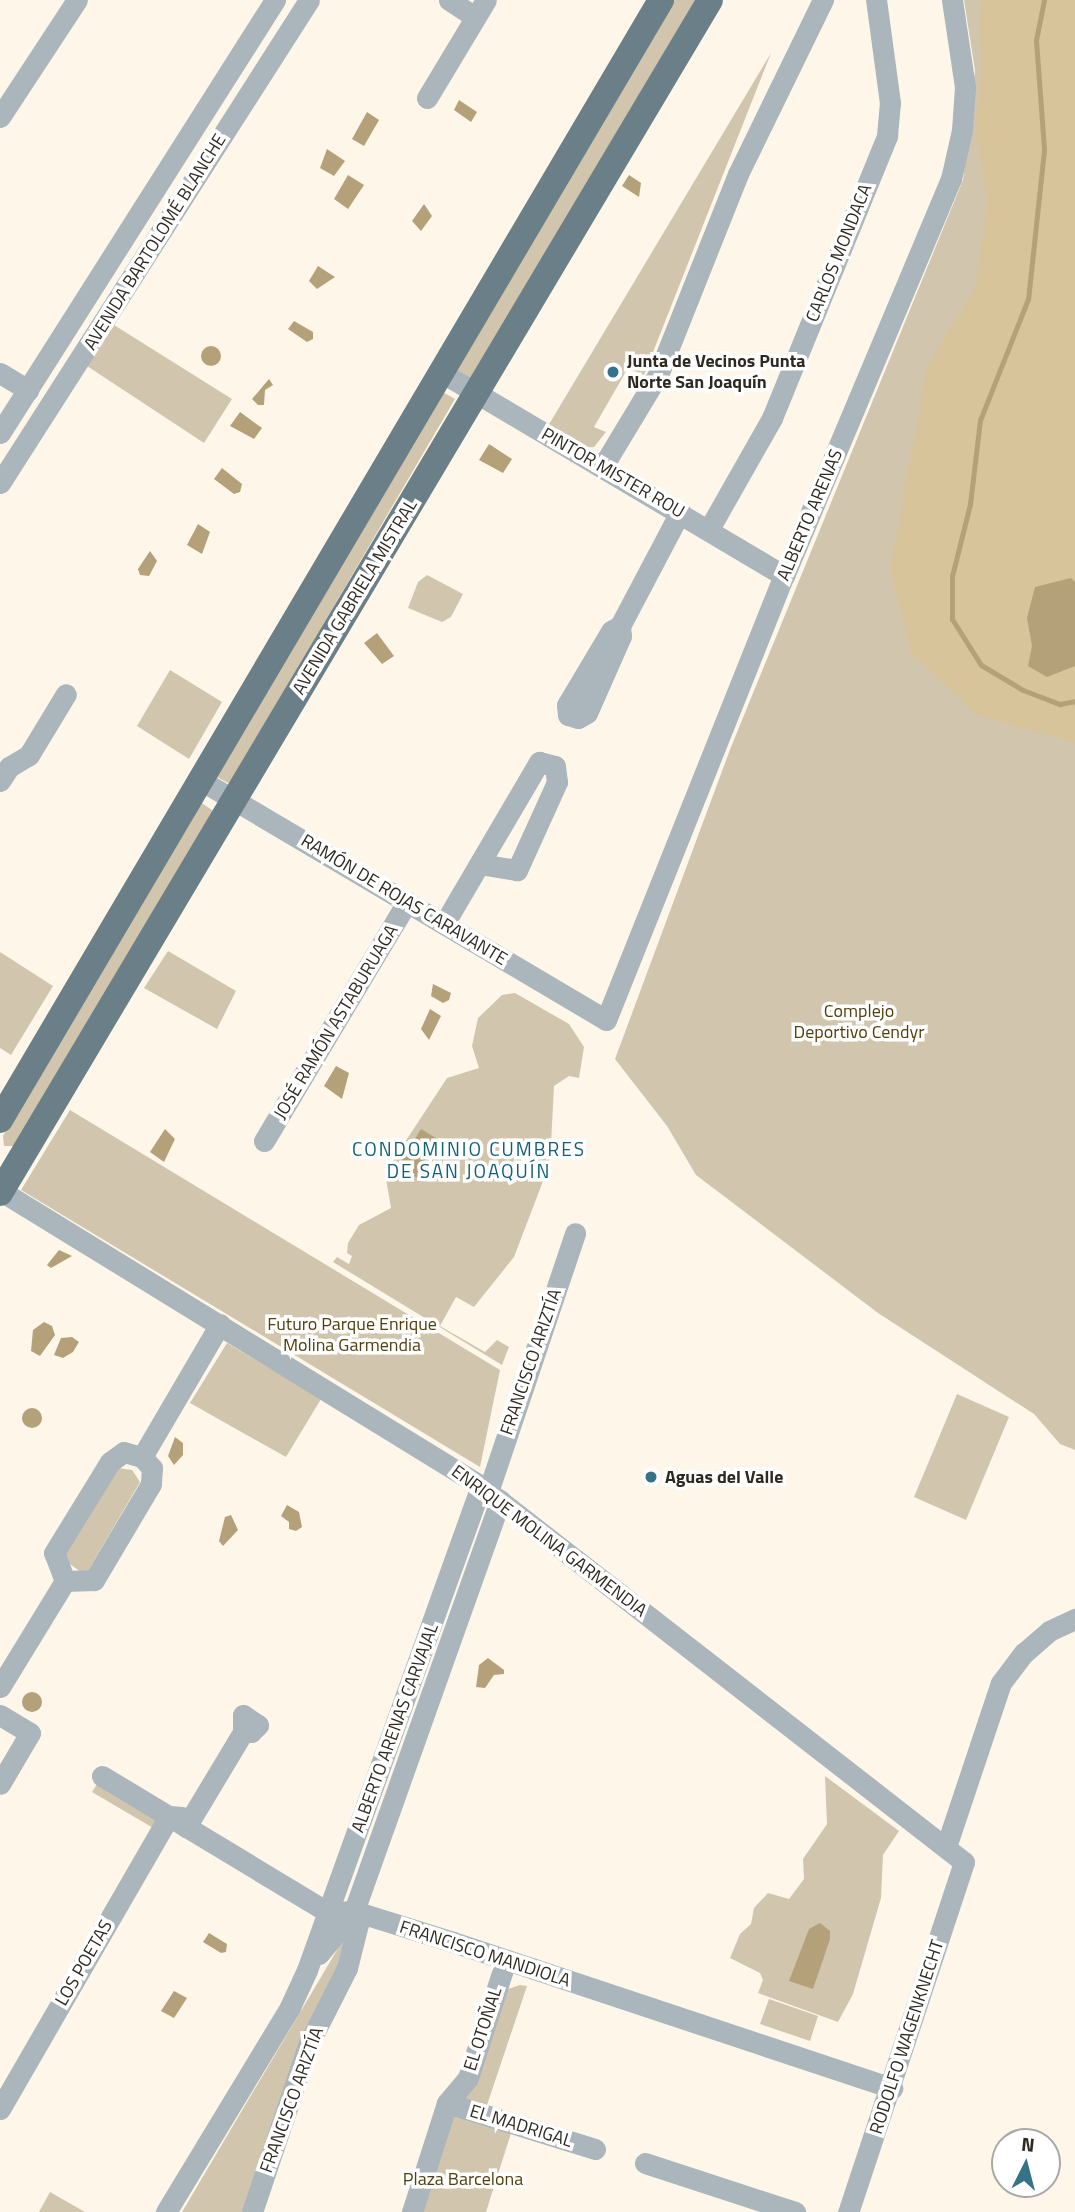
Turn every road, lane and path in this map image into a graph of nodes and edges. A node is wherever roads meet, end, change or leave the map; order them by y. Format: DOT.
graph roads {
  1 [pos="77,0"];
  2 [pos="275,0"];
  3 [pos="309,0"];
  4 [pos="449,0"];
  5 [pos="661,0"];
  6 [pos="710,0"];
  7 [pos="823,0"];
  8 [pos="877,0"];
  9 [pos="952,0"];
  10 [pos="480,8"];
  11 [pos="427,98"];
  12 [pos="3,106"];
  13 [pos="441,372"];
  14 [pos="0,373"];
  15 [pos="28,390"];
  16 [pos="475,393"];
  17 [pos="0,433"];
  18 [pos="603,466"];
  19 [pos="0,483"];
  20 [pos="680,512"];
  21 [pos="709,529"];
  22 [pos="784,576"];
  23 [pos="620,626"];
  24 [pos="66,694"];
  25 [pos="0,781"];
  26 [pos="202,781"];
  27 [pos="234,800"];
  28 [pos="480,864"];
  29 [pos="407,902"];
  30 [pos="444,924"];
  31 [pos="606,1020"];
  32 [pos="0,1120"];
  33 [pos="264,1141"];
  34 [pos="0,1190"];
  35 [pos="575,1233"];
  36 [pos="220,1324"];
  37 [pos="142,1457"];
  38 [pos="490,1493"];
  39 [pos="65,1581"];
  40 [pos="1075,1619"];
  41 [pos="0,1687"];
  42 [pos="0,1715"];
  43 [pos="243,1732"];
  44 [pos="102,1776"];
  45 [pos="0,1784"];
  46 [pos="183,1820"];
  47 [pos="946,1847"];
  48 [pos="964,1861"];
  49 [pos="354,1911"];
  50 [pos="329,1913"];
  51 [pos="506,1960"];
  52 [pos="307,1970"];
  53 [pos="892,2088"];
  54 [pos="447,2103"];
  55 [pos="0,2109"];
  56 [pos="595,2149"];
  57 [pos="645,2163"];
  58 [pos="166,2212"];
  59 [pos="252,2212"];
  60 [pos="412,2212"];
  61 [pos="795,2212"];
  62 [pos="848,2212"];
  1 -- 12 [label="street"];
  2 -- 15 [label="street, AVENIDA BARTOLOMÉ BLANCHE"];
  3 -- 19 [label="street, AVENIDA BARTOLOMÉ BLANCHE"];
  4 -- 10 [label="street"];
  5 -- 13 [label="main road"];
  6 -- 16 [label="main road, AVENIDA GABRIELA MISTRAL"];
  7 -- 18 [label="street"];
  8 -- 21 [label="street, CARLOS MONDACA"];
  9 -- 22 [label="street, ALBERTO ARENAS"];
  10 -- 11 [label="street"];
  13 -- 16 [label="street, PINTOR MISTER ROU"];
  13 -- 26 [label="main road"];
  14 -- 15 [label="street"];
  15 -- 17 [label="street, AVENIDA BARTOLOMÉ BLANCHE"];
  16 -- 18 [label="street, PINTOR MISTER ROU"];
  16 -- 27 [label="main road, AVENIDA GABRIELA MISTRAL"];
  18 -- 20 [label="street, PINTOR MISTER ROU"];
  20 -- 21 [label="street, PINTOR MISTER ROU"];
  20 -- 23 [label="street"];
  21 -- 22 [label="street, PINTOR MISTER ROU"];
  22 -- 31 [label="street, ALBERTO ARENAS"];
  24 -- 25 [label="street"];
  26 -- 27 [label="street, RAMÓN DE ROJAS CARAVANTE"];
  26 -- 32 [label="main road"];
  27 -- 29 [label="street, RAMÓN DE ROJAS CARAVANTE"];
  27 -- 34 [label="main road, AVENIDA GABRIELA MISTRAL"];
  28 -- 28 [label="street"];
  28 -- 30 [label="street"];
  29 -- 30 [label="street, RAMÓN DE ROJAS CARAVANTE"];
  29 -- 33 [label="street, JOSÉ RAMÓN ASTABURUAGA"];
  30 -- 31 [label="street, RAMÓN DE ROJAS CARAVANTE"];
  34 -- 36 [label="street, ENRIQUE MOLINA GARMENDIA"];
  35 -- 38 [label="street, FRANCISCO ARIZTÍA"];
  36 -- 37 [label="street"];
  36 -- 38 [label="street, ENRIQUE MOLINA GARMENDIA"];
  37 -- 39 [label="street"];
  37 -- 39 [label="street"];
  38 -- 47 [label="street, ENRIQUE MOLINA GARMENDIA"];
  38 -- 49 [label="street, ALBERTO ARENAS CARVAJAL"];
  38 -- 50 [label="street, ALBERTO ARENAS CARVAJAL"];
  39 -- 41 [label="street"];
  40 -- 47 [label="street"];
  42 -- 45 [label="street"];
  43 -- 46 [label="street, LOS POETAS"];
  44 -- 46 [label="street"];
  46 -- 50 [label="street"];
  46 -- 55 [label="street, LOS POETAS"];
  47 -- 48 [label="street, ENRIQUE MOLINA GARMENDIA"];
  48 -- 53 [label="street, RODOLFO WAGENKNECHT"];
  49 -- 50 [label="street, FRANCISCO MANDIOLA"];
  49 -- 51 [label="street, FRANCISCO MANDIOLA"];
  49 -- 52 [label="street, ALBERTO ARENAS CARVAJAL"];
  49 -- 59 [label="street, FRANCISCO ARIZTÍA"];
  50 -- 52 [label="street, ALBERTO ARENAS CARVAJAL"];
  51 -- 53 [label="street, FRANCISCO MANDIOLA"];
  51 -- 54 [label="street, EL OTOÑAL"];
  52 -- 58 [label="street, ALBERTO ARENAS CARVAJAL"];
  53 -- 62 [label="street, RODOLFO WAGENKNECHT"];
  54 -- 56 [label="street, EL MADRIGAL"];
  54 -- 60 [label="street, EL OTOÑAL"];
  57 -- 61 [label="street"];
}
